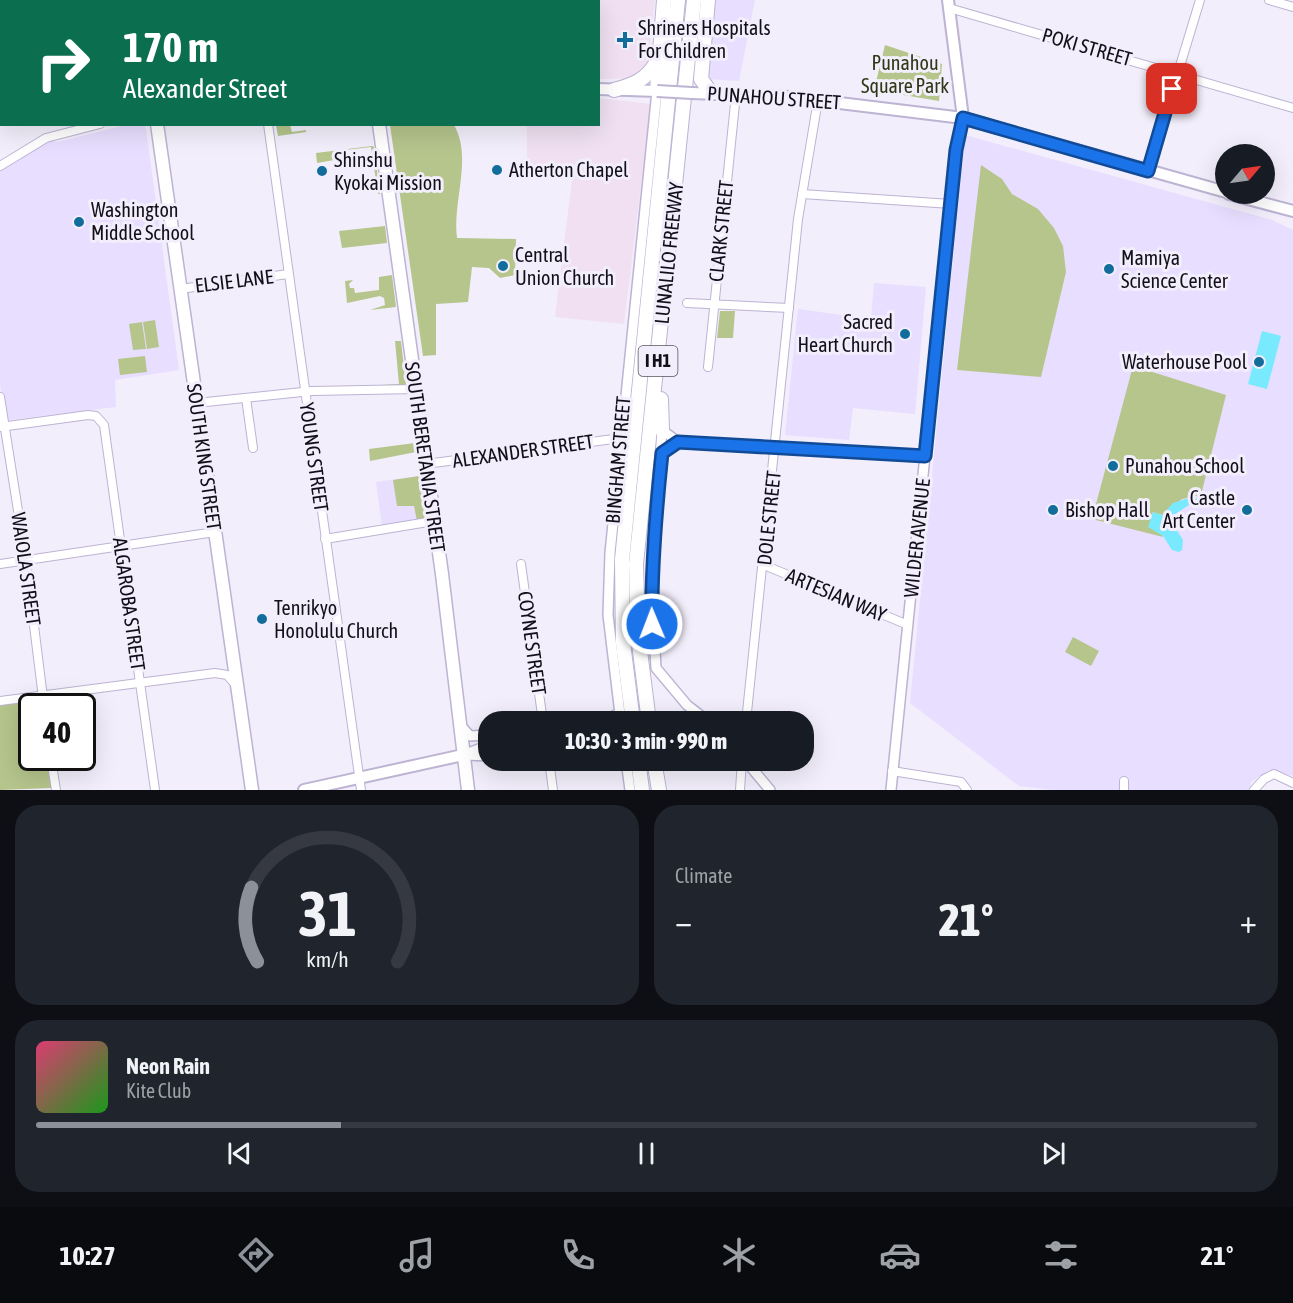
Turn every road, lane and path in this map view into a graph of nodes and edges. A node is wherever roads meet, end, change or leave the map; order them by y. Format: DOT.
graph roads {
  1 [pos="664,0"];
  2 [pos="678,0"];
  3 [pos="694,0"];
  4 [pos="708,0"];
  5 [pos="1200,0"];
  6 [pos="1269,0"];
  7 [pos="949,4"];
  8 [pos="1293,7"];
  9 [pos="658,61"];
  10 [pos="1177,74"];
  11 [pos="600,89"];
  12 [pos="614,90"];
  13 [pos="657,91"];
  14 [pos="711,93"];
  15 [pos="736,94"];
  16 [pos="818,100"];
  17 [pos="1293,108"];
  18 [pos="963,118"];
  19 [pos="92,126"];
  20 [pos="157,126"];
  21 [pos="268,126"];
  22 [pos="379,126"];
  23 [pos="0,166"];
  24 [pos="1148,171"];
  25 [pos="1215,190"];
  26 [pos="802,194"];
  27 [pos="951,204"];
  28 [pos="1267,204"];
  29 [pos="1293,211"];
  30 [pos="288,274"];
  31 [pos="180,289"];
  32 [pos="687,303"];
  33 [pos="714,304"];
  34 [pos="789,308"];
  35 [pos="660,338"];
  36 [pos="708,367"];
  37 [pos="416,389"];
  38 [pos="304,392"];
  39 [pos="0,397"];
  40 [pos="246,398"];
  41 [pos="196,403"];
  42 [pos="2,427"];
  43 [pos="662,430"];
  44 [pos="621,438"];
  45 [pos="678,442"];
  46 [pos="253,448"];
  47 [pos="776,449"];
  48 [pos="662,453"];
  49 [pos="925,456"];
  50 [pos="426,464"];
  51 [pos="434,521"];
  52 [pos="215,532"];
  53 [pos="326,539"];
  54 [pos="121,547"];
  55 [pos="26,561"];
  56 [pos="0,564"];
  57 [pos="521,564"];
  58 [pos="764,565"];
  59 [pos="908,625"];
  60 [pos="139,682"];
  61 [pos="238,689"];
  62 [pos="42,693"];
  63 [pos="57,693"];
  64 [pos="18,698"];
  65 [pos="0,701"];
  66 [pos="541,711"];
  67 [pos="614,711"];
  68 [pos="632,711"];
  69 [pos="648,711"];
  70 [pos="695,711"];
  71 [pos="747,711"];
  72 [pos="459,720"];
  73 [pos="478,736"];
  74 [pos="478,749"];
  75 [pos="463,755"];
  76 [pos="478,756"];
  77 [pos="53,771"];
  78 [pos="550,771"];
  79 [pos="627,771"];
  80 [pos="639,771"];
  81 [pos="656,771"];
  82 [pos="743,771"];
  83 [pos="754,771"];
  84 [pos="892,771"];
  85 [pos="359,777"];
  86 [pos="1293,783"];
  87 [pos="641,786"];
  88 [pos="56,790"];
  89 [pos="155,790"];
  90 [pos="252,790"];
  91 [pos="304,790"];
  92 [pos="361,790"];
  93 [pos="468,790"];
  94 [pos="553,790"];
  95 [pos="630,790"];
  96 [pos="659,790"];
  97 [pos="740,790"];
  98 [pos="770,790"];
  99 [pos="891,790"];
  100 [pos="967,790"];
  101 [pos="1254,790"];
  1 -- 9 [label="highway"];
  2 -- 68 [label="highway, LUNALILO FREEWAY / I H1"];
  3 -- 35 [label="highway, LUNALILO FREEWAY / I H1"];
  4 -- 14 [label="highway"];
  5 -- 10 [label="street"];
  6 -- 8 [label="street"];
  7 -- 10 [label="street, POKI STREET"];
  7 -- 18 [label="main road, WILDER AVENUE"];
  9 -- 12 [label="highway"];
  9 -- 13 [label="highway"];
  10 -- 17 [label="street, POKI STREET"];
  10 -- 24 [label="street"];
  11 -- 12 [label="main road, PUNAHOU STREET"];
  12 -- 13 [label="main road, PUNAHOU STREET"];
  13 -- 14 [label="main road, PUNAHOU STREET, bridge"];
  13 -- 44 [label="street, BINGHAM STREET"];
  14 -- 15 [label="main road, PUNAHOU STREET"];
  15 -- 16 [label="main road, PUNAHOU STREET"];
  15 -- 33 [label="street, CLARK STREET"];
  16 -- 18 [label="main road, PUNAHOU STREET"];
  16 -- 26 [label="street, DOLE STREET"];
  18 -- 24 [label="main road, PUNAHOU STREET"];
  18 -- 27 [label="street, WILDER AVENUE"];
  19 -- 23 [label="street"];
  20 -- 31 [label="main road, SOUTH KING STREET"];
  21 -- 30 [label="street, YOUNG STREET"];
  22 -- 37 [label="main road, SOUTH BERETANIA STREET"];
  24 -- 25 [label="main road, PUNAHOU STREET"];
  26 -- 27 [label="street"];
  26 -- 34 [label="street, DOLE STREET"];
  27 -- 49 [label="street, WILDER AVENUE"];
  28 -- 29 [label="main road, PUNAHOU STREET"];
  30 -- 31 [label="street, ELSIE LANE"];
  30 -- 38 [label="street, YOUNG STREET"];
  31 -- 41 [label="main road, SOUTH KING STREET"];
  32 -- 33 [label="street"];
  33 -- 34 [label="street"];
  33 -- 36 [label="street, CLARK STREET"];
  34 -- 47 [label="street, DOLE STREET"];
  35 -- 43 [label="highway"];
  35 -- 69 [label="highway, LUNALILO FREEWAY / I H1"];
  37 -- 38 [label="street"];
  37 -- 50 [label="main road, SOUTH BERETANIA STREET"];
  38 -- 40 [label="street"];
  38 -- 53 [label="street, YOUNG STREET"];
  39 -- 42 [label="street, WAIOLA STREET"];
  40 -- 41 [label="street"];
  40 -- 46 [label="street"];
  41 -- 52 [label="main road, SOUTH KING STREET"];
  42 -- 54 [label="street, ALGAROBA STREET"];
  42 -- 55 [label="street, WAIOLA STREET"];
  43 -- 45 [label="street"];
  43 -- 48 [label="street"];
  44 -- 50 [label="street, ALEXANDER STREET"];
  44 -- 67 [label="street, BINGHAM STREET"];
  45 -- 47 [label="street"];
  45 -- 48 [label="street"];
  47 -- 49 [label="street"];
  47 -- 58 [label="street, DOLE STREET"];
  48 -- 70 [label="street"];
  49 -- 59 [label="street, WILDER AVENUE"];
  50 -- 51 [label="main road, SOUTH BERETANIA STREET"];
  51 -- 53 [label="street"];
  51 -- 72 [label="main road, SOUTH BERETANIA STREET"];
  52 -- 54 [label="street"];
  52 -- 61 [label="main road, SOUTH KING STREET"];
  53 -- 85 [label="street, YOUNG STREET"];
  54 -- 55 [label="street"];
  54 -- 60 [label="street, ALGAROBA STREET"];
  55 -- 56 [label="street"];
  55 -- 62 [label="street, WAIOLA STREET"];
  57 -- 66 [label="street, COYNE STREET"];
  58 -- 59 [label="street, ARTESIAN WAY"];
  58 -- 71 [label="street, DOLE STREET"];
  59 -- 84 [label="street, WILDER AVENUE"];
  60 -- 61 [label="street"];
  60 -- 63 [label="street"];
  60 -- 89 [label="street, ALGAROBA STREET"];
  61 -- 90 [label="main road, SOUTH KING STREET"];
  64 -- 65 [label="street"];
  72 -- 73 [label="street"];
  72 -- 75 [label="main road, SOUTH BERETANIA STREET"];
  74 -- 75 [label="street"];
  75 -- 76 [label="street"];
  75 -- 85 [label="main road"];
  75 -- 93 [label="main road, SOUTH BERETANIA STREET"];
  77 -- 88 [label="street"];
  78 -- 94 [label="street"];
  79 -- 95 [label="street"];
  80 -- 87 [label="highway"];
  81 -- 96 [label="highway"];
  82 -- 97 [label="street"];
  83 -- 98 [label="street"];
  84 -- 99 [label="street, WILDER AVENUE"];
  84 -- 100 [label="street"];
  85 -- 91 [label="main road"];
  85 -- 92 [label="street, YOUNG STREET"];
  86 -- 101 [label="street"];
}
